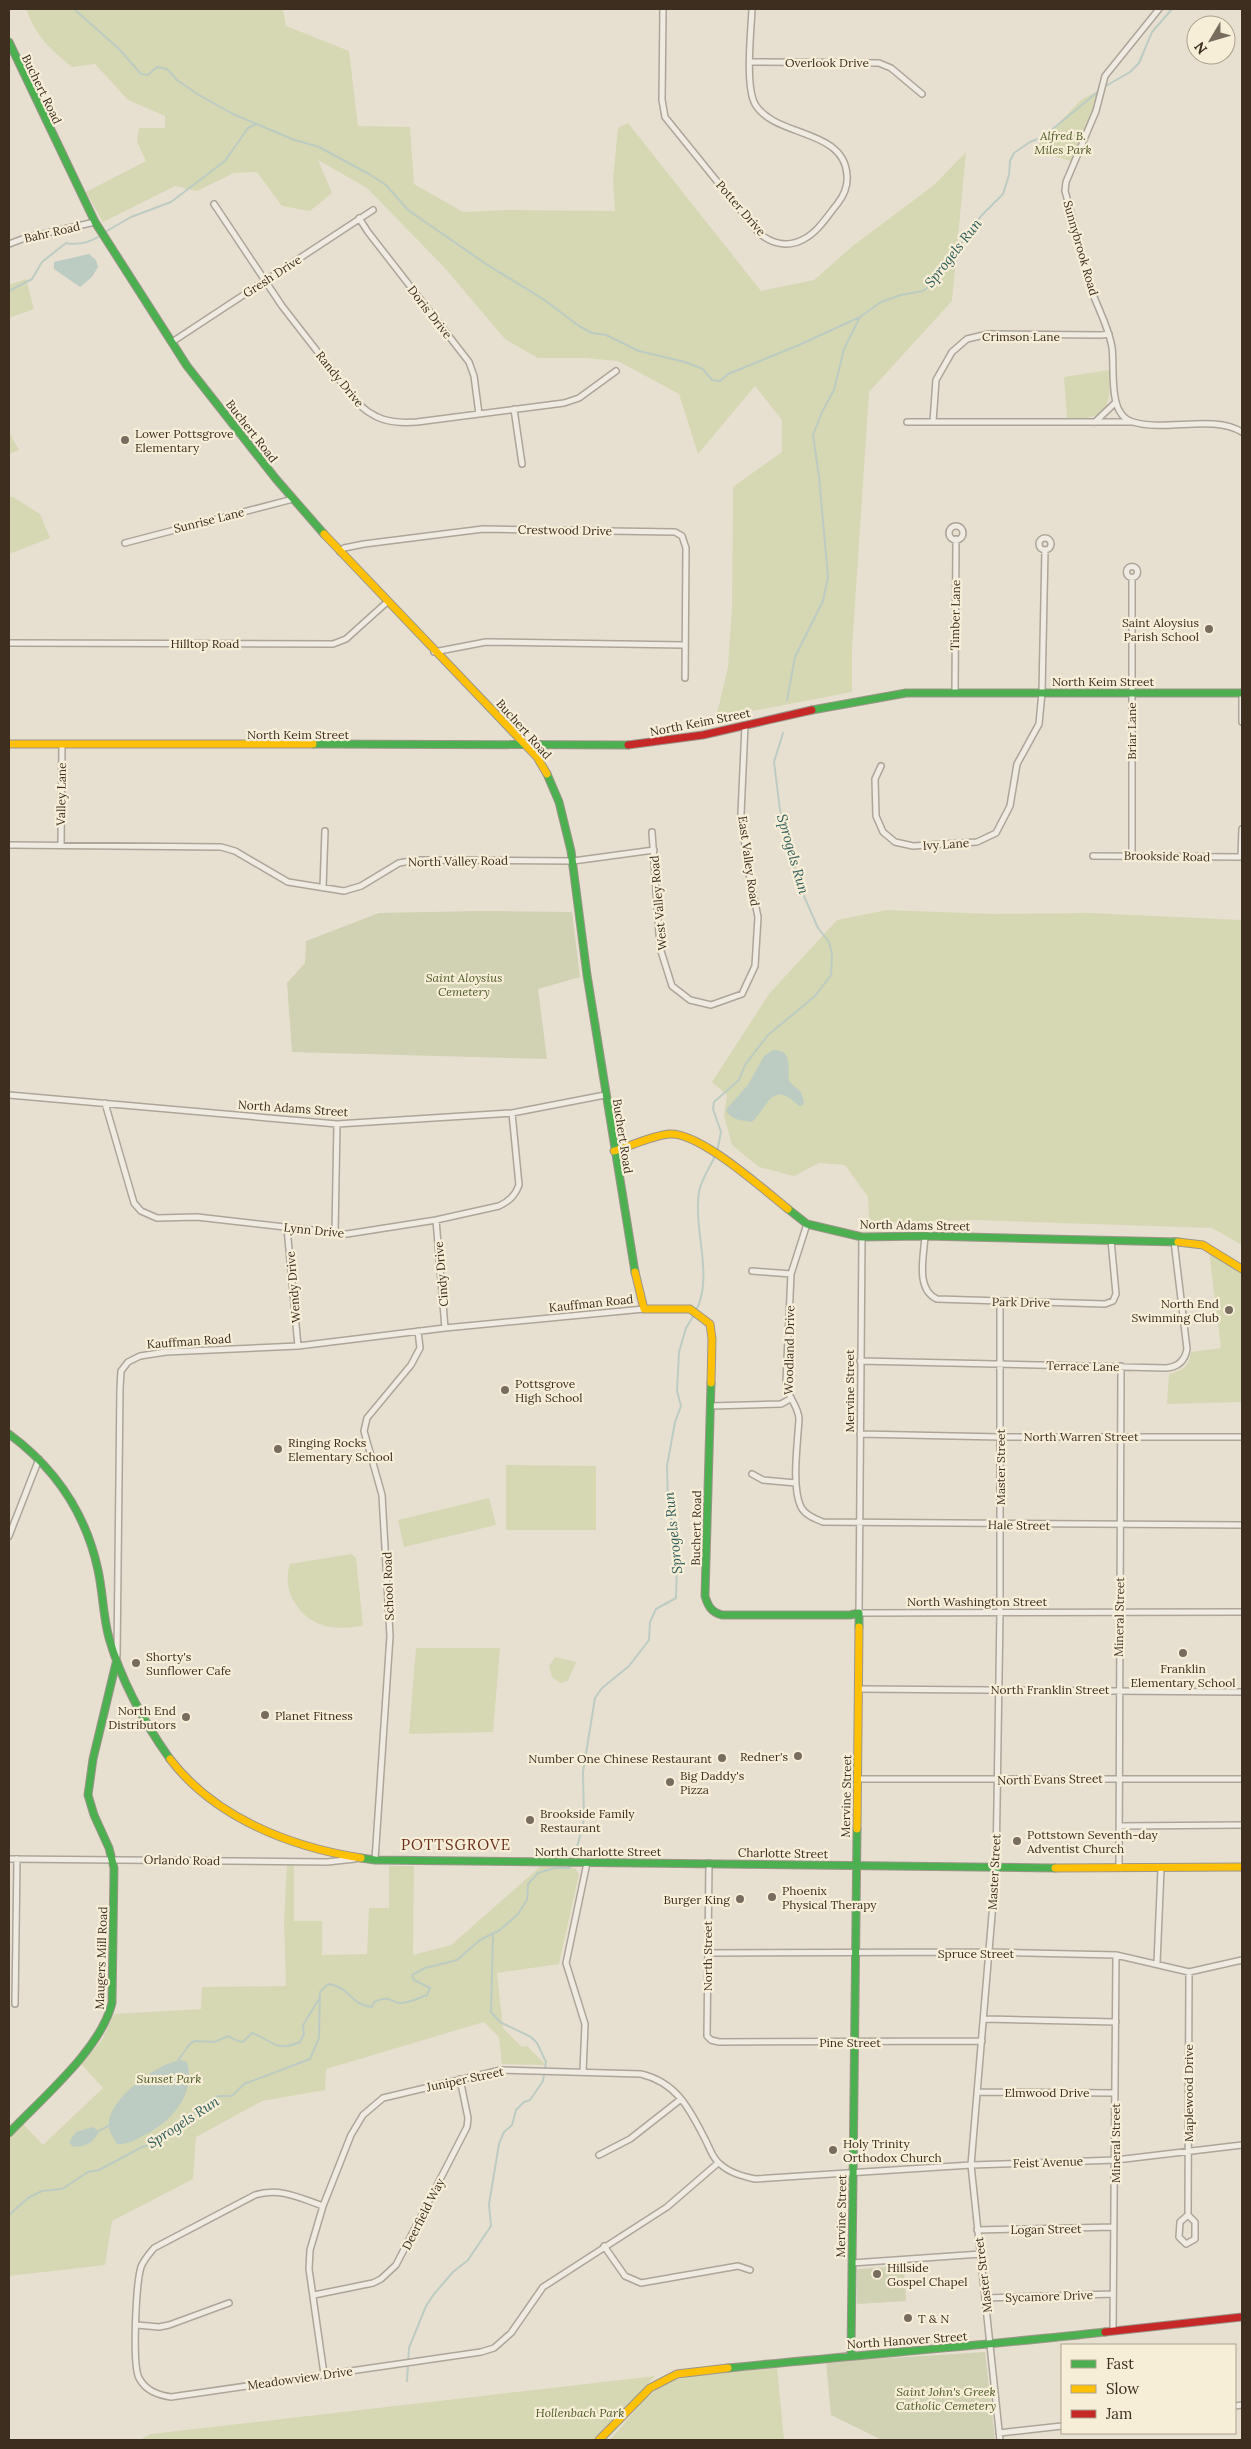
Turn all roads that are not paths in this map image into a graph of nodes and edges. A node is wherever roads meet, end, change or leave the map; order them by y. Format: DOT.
graph roads {
  1 [pos="663,9"];
  2 [pos="752,9"];
  3 [pos="1159,9"];
  4 [pos="9,42"];
  5 [pos="751,62"];
  6 [pos="922,94"];
  7 [pos="214,204"];
  8 [pos="373,210"];
  9 [pos="359,218"];
  10 [pos="95,222"];
  11 [pos="9,244"];
  12 [pos="264,281"];
  13 [pos="1109,334"];
  14 [pos="172,342"];
  15 [pos="616,371"];
  16 [pos="1116,402"];
  17 [pos="514,409"];
  18 [pos="480,414"];
  19 [pos="907,422"];
  20 [pos="933,422"];
  21 [pos="1133,422"];
  22 [pos="1095,423"];
  23 [pos="1242,432"];
  24 [pos="522,464"];
  25 [pos="293,499"];
  26 [pos="956,539"];
  27 [pos="125,543"];
  28 [pos="1045,550"];
  29 [pos="340,552"];
  30 [pos="1132,578"];
  31 [pos="386,603"];
  32 [pos="9,643"];
  33 [pos="684,645"];
  34 [pos="434,652"];
  35 [pos="684,678"];
  36 [pos="954,692"];
  37 [pos="1042,692"];
  38 [pos="1131,692"];
  39 [pos="1242,693"];
  40 [pos="1242,722"];
  41 [pos="745,725"];
  42 [pos="9,744"];
  43 [pos="62,744"];
  44 [pos="526,746"];
  45 [pos="880,766"];
  46 [pos="1242,829"];
  47 [pos="325,831"];
  48 [pos="652,832"];
  49 [pos="9,845"];
  50 [pos="61,845"];
  51 [pos="654,850"];
  52 [pos="1132,855"];
  53 [pos="1093,856"];
  54 [pos="1242,857"];
  55 [pos="573,861"];
  56 [pos="323,888"];
  57 [pos="742,994"];
  58 [pos="9,1095"];
  59 [pos="605,1095"];
  60 [pos="105,1103"];
  61 [pos="512,1113"];
  62 [pos="337,1124"];
  63 [pos="614,1151"];
  64 [pos="436,1220"];
  65 [pos="807,1224"];
  66 [pos="287,1228"];
  67 [pos="335,1232"];
  68 [pos="925,1236"];
  69 [pos="862,1237"];
  70 [pos="1111,1240"];
  71 [pos="1174,1241"];
  72 [pos="1242,1268"];
  73 [pos="752,1271"];
  74 [pos="791,1274"];
  75 [pos="1000,1301"];
  76 [pos="644,1309"];
  77 [pos="445,1328"];
  78 [pos="418,1332"];
  79 [pos="298,1346"];
  80 [pos="860,1361"];
  81 [pos="998,1364"];
  82 [pos="1121,1366"];
  83 [pos="790,1399"];
  84 [pos="711,1406"];
  85 [pos="9,1434"];
  86 [pos="860,1434"];
  87 [pos="1121,1436"];
  88 [pos="1000,1437"];
  89 [pos="1242,1437"];
  90 [pos="39,1459"];
  91 [pos="752,1474"];
  92 [pos="796,1482"];
  93 [pos="859,1522"];
  94 [pos="1000,1524"];
  95 [pos="1120,1526"];
  96 [pos="1242,1526"];
  97 [pos="9,1536"];
  98 [pos="713,1612"];
  99 [pos="859,1612"];
  100 [pos="1000,1612"];
  101 [pos="1242,1612"];
  102 [pos="1120,1613"];
  103 [pos="116,1663"];
  104 [pos="858,1689"];
  105 [pos="998,1689"];
  106 [pos="1118,1690"];
  107 [pos="1242,1692"];
  108 [pos="857,1778"];
  109 [pos="1119,1778"];
  110 [pos="996,1779"];
  111 [pos="1242,1779"];
  112 [pos="89,1781"];
  113 [pos="1242,1825"];
  114 [pos="1120,1826"];
  115 [pos="9,1859"];
  116 [pos="17,1859"];
  117 [pos="356,1859"];
  118 [pos="113,1860"];
  119 [pos="375,1860"];
  120 [pos="587,1863"];
  121 [pos="709,1863"];
  122 [pos="856,1865"];
  123 [pos="996,1867"];
  124 [pos="1119,1867"];
  125 [pos="1242,1867"];
  126 [pos="1161,1869"];
  127 [pos="989,1952"];
  128 [pos="707,1953"];
  129 [pos="855,1954"];
  130 [pos="1116,1955"];
  131 [pos="1242,1960"];
  132 [pos="1157,1963"];
  133 [pos="1189,1972"];
  134 [pos="16,2004"];
  135 [pos="984,2019"];
  136 [pos="1116,2022"];
  137 [pos="982,2041"];
  138 [pos="719,2042"];
  139 [pos="854,2042"];
  140 [pos="583,2072"];
  141 [pos="460,2079"];
  142 [pos="979,2092"];
  143 [pos="1115,2093"];
  144 [pos="681,2099"];
  145 [pos="9,2133"];
  146 [pos="1242,2146"];
  147 [pos="1188,2153"];
  148 [pos="599,2155"];
  149 [pos="1116,2160"];
  150 [pos="718,2163"];
  151 [pos="971,2165"];
  152 [pos="853,2172"];
  153 [pos="323,2206"];
  154 [pos="1188,2215"];
  155 [pos="1114,2227"];
  156 [pos="977,2230"];
  157 [pos="604,2246"];
  158 [pos="981,2254"];
  159 [pos="852,2263"];
  160 [pos="750,2270"];
  161 [pos="1113,2294"];
  162 [pos="314,2295"];
  163 [pos="985,2298"];
  164 [pos="229,2303"];
  165 [pos="1242,2317"];
  166 [pos="137,2325"];
  167 [pos="1113,2331"];
  168 [pos="991,2345"];
  169 [pos="850,2355"];
  170 [pos="324,2374"];
  171 [pos="1061,2426"];
  172 [pos="999,2433"];
  173 [pos="599,2440"];
  174 [pos="1000,2440"];
  1 -- 5 [label="street, Potter Drive"];
  2 -- 5 [label="street, Potter Drive"];
  3 -- 13 [label="street, Sunnybrook Road"];
  4 -- 10 [label="street, Buchert Road"];
  5 -- 6 [label="street, Overlook Drive"];
  7 -- 12 [label="street, Randy Drive"];
  8 -- 9 [label="street, Gresh Drive"];
  9 -- 12 [label="street, Gresh Drive"];
  9 -- 18 [label="street, Doris Drive"];
  10 -- 11 [label="street, Bahr Road"];
  10 -- 14 [label="street, Buchert Road"];
  12 -- 14 [label="street, Gresh Drive"];
  12 -- 18 [label="street, Randy Drive"];
  13 -- 16 [label="street, Sunnybrook Road"];
  13 -- 20 [label="street, Crimson Lane"];
  14 -- 25 [label="street, Buchert Road"];
  15 -- 17 [label="street, Randy Drive"];
  16 -- 21 [label="street"];
  16 -- 22 [label="street"];
  17 -- 18 [label="street, Randy Drive"];
  17 -- 24 [label="street"];
  19 -- 20 [label="street"];
  20 -- 22 [label="street"];
  21 -- 22 [label="street"];
  21 -- 23 [label="street"];
  25 -- 27 [label="street, Sunrise Lane"];
  25 -- 29 [label="street, Buchert Road"];
  26 -- 36 [label="street, Timber Lane"];
  28 -- 37 [label="street, Ivy Lane"];
  29 -- 31 [label="street, Buchert Road"];
  29 -- 33 [label="street, Crestwood Drive"];
  30 -- 38 [label="street, Briar Lane"];
  31 -- 32 [label="street, Hilltop Road"];
  31 -- 34 [label="street, Buchert Road"];
  33 -- 34 [label="street"];
  33 -- 35 [label="street, Crestwood Drive"];
  34 -- 44 [label="street, Buchert Road"];
  36 -- 37 [label="street, North Keim Street"];
  36 -- 41 [label="street, North Keim Street"];
  37 -- 38 [label="street, North Keim Street"];
  37 -- 45 [label="street, Ivy Lane"];
  38 -- 39 [label="street, North Keim Street"];
  38 -- 52 [label="street, Briar Lane"];
  39 -- 40 [label="street"];
  41 -- 44 [label="street, North Keim Street"];
  41 -- 57 [label="street, East Valley Road"];
  42 -- 43 [label="street, North Keim Street"];
  43 -- 44 [label="street, North Keim Street"];
  43 -- 50 [label="street, Valley Lane"];
  44 -- 55 [label="street, Buchert Road"];
  46 -- 54 [label="street"];
  47 -- 56 [label="street"];
  48 -- 51 [label="street, West Valley Road"];
  49 -- 50 [label="street, North Valley Road"];
  50 -- 56 [label="street, North Valley Road"];
  51 -- 55 [label="street, North Valley Road"];
  51 -- 57 [label="street, West Valley Road"];
  52 -- 53 [label="street, Brookside Road"];
  52 -- 54 [label="street, Brookside Road"];
  55 -- 56 [label="street, North Valley Road"];
  55 -- 59 [label="street, Buchert Road"];
  58 -- 60 [label="street, North Adams Street"];
  59 -- 61 [label="street, North Adams Street"];
  59 -- 63 [label="street, Buchert Road"];
  60 -- 62 [label="street, North Adams Street"];
  60 -- 66 [label="street, Lynn Drive"];
  61 -- 62 [label="street, North Adams Street"];
  61 -- 64 [label="street, Lynn Drive"];
  62 -- 67 [label="street"];
  63 -- 65 [label="street, North Adams Street"];
  63 -- 76 [label="street, Buchert Road"];
  64 -- 67 [label="street, Lynn Drive"];
  64 -- 77 [label="street, Cindy Drive"];
  65 -- 69 [label="street, North Adams Street"];
  65 -- 74 [label="street, Woodland Drive"];
  66 -- 67 [label="street, Lynn Drive"];
  66 -- 79 [label="street, Wendy Drive"];
  68 -- 69 [label="street, North Adams Street"];
  68 -- 70 [label="street, North Adams Street"];
  68 -- 75 [label="street, Park Drive"];
  69 -- 80 [label="street, Mervine Street"];
  70 -- 71 [label="street, North Adams Street"];
  70 -- 75 [label="street, Park Drive"];
  71 -- 72 [label="street, North Adams Street"];
  71 -- 82 [label="street, Terrace Lane"];
  73 -- 74 [label="street"];
  74 -- 83 [label="street, Woodland Drive"];
  75 -- 81 [label="street, Master Street"];
  76 -- 77 [label="street, Kauffman Road"];
  76 -- 84 [label="street, Buchert Road"];
  77 -- 78 [label="street, Kauffman Road"];
  78 -- 79 [label="street, Kauffman Road"];
  78 -- 119 [label="street, School Road"];
  79 -- 103 [label="street, Kauffman Road"];
  80 -- 81 [label="street, Terrace Lane"];
  80 -- 86 [label="street, Mervine Street"];
  81 -- 82 [label="street, Terrace Lane"];
  81 -- 88 [label="street, Master Street"];
  82 -- 87 [label="street, Mineral Street"];
  83 -- 84 [label="street, Woodland Drive"];
  83 -- 92 [label="street"];
  84 -- 98 [label="street, Buchert Road"];
  85 -- 90 [label="street, North Charlotte Street"];
  86 -- 88 [label="street, North Warren Street"];
  86 -- 93 [label="street, Mervine Street"];
  87 -- 88 [label="street, North Warren Street"];
  87 -- 89 [label="street, North Warren Street"];
  87 -- 95 [label="street, Mineral Street"];
  88 -- 94 [label="street, Master Street"];
  90 -- 97 [label="street"];
  90 -- 103 [label="street, North Charlotte Street"];
  91 -- 92 [label="street"];
  92 -- 93 [label="street, Hale Street"];
  93 -- 94 [label="street, Hale Street"];
  93 -- 99 [label="street, Mervine Street"];
  94 -- 95 [label="street, Hale Street"];
  94 -- 100 [label="street, Master Street"];
  95 -- 96 [label="street, Hale Street"];
  95 -- 102 [label="street, Mineral Street"];
  98 -- 99 [label="street, North Washington Street"];
  99 -- 100 [label="street, North Washington Street"];
  99 -- 104 [label="street, Mervine Street"];
  100 -- 102 [label="street, North Washington Street"];
  100 -- 105 [label="street, Master Street"];
  101 -- 102 [label="street, North Washington Street"];
  102 -- 106 [label="street, Mineral Street"];
  103 -- 112 [label="street, Kauffman Road"];
  103 -- 117 [label="street, North Charlotte Street"];
  104 -- 105 [label="street, North Franklin Street"];
  104 -- 108 [label="street, Mervine Street"];
  105 -- 106 [label="street, North Franklin Street"];
  105 -- 110 [label="street, Master Street"];
  106 -- 107 [label="street, North Franklin Street"];
  106 -- 109 [label="street, Mineral Street"];
  108 -- 110 [label="street, North Evans Street"];
  108 -- 122 [label="street, Mervine Street"];
  109 -- 110 [label="street, North Evans Street"];
  109 -- 111 [label="street, North Evans Street"];
  109 -- 114 [label="street, Mineral Street"];
  110 -- 123 [label="street, Master Street"];
  112 -- 118 [label="street, Maugers Mill Road"];
  113 -- 114 [label="street"];
  114 -- 124 [label="street, Mineral Street"];
  115 -- 116 [label="street, Orlando Road"];
  116 -- 118 [label="street, Orlando Road"];
  116 -- 134 [label="street"];
  117 -- 118 [label="street, Orlando Road"];
  117 -- 119 [label="street, North Charlotte Street"];
  118 -- 145 [label="street, Maugers Mill Road"];
  119 -- 120 [label="street, North Charlotte Street"];
  120 -- 121 [label="street, North Charlotte Street"];
  120 -- 140 [label="street"];
  121 -- 122 [label="street, Charlotte Street"];
  121 -- 128 [label="street, North Street"];
  122 -- 123 [label="street"];
  122 -- 129 [label="street, Mervine Street"];
  123 -- 124 [label="street"];
  123 -- 127 [label="street, Master Street"];
  124 -- 126 [label="street"];
  125 -- 126 [label="street"];
  126 -- 132 [label="street"];
  127 -- 129 [label="street, Spruce Street"];
  127 -- 130 [label="street, Spruce Street"];
  127 -- 135 [label="street, Master Street"];
  128 -- 129 [label="street, Spruce Street"];
  128 -- 138 [label="street, North Street"];
  129 -- 139 [label="street, Mervine Street"];
  130 -- 132 [label="street, Spruce Street"];
  130 -- 136 [label="street, Mineral Street"];
  131 -- 133 [label="street, Spruce Street"];
  132 -- 133 [label="street, Spruce Street"];
  133 -- 147 [label="street, Maplewood Drive"];
  135 -- 136 [label="street"];
  135 -- 137 [label="street, Master Street"];
  136 -- 143 [label="street, Mineral Street"];
  137 -- 139 [label="street, Pine Street"];
  137 -- 142 [label="street, Master Street"];
  138 -- 139 [label="street, Pine Street"];
  139 -- 152 [label="street, Mervine Street"];
  140 -- 141 [label="street, Juniper Street"];
  140 -- 144 [label="street, Juniper Street"];
  141 -- 153 [label="street, Juniper Street"];
  141 -- 162 [label="street, Deerfield Way"];
  142 -- 143 [label="street, Elmwood Drive"];
  142 -- 151 [label="street, Master Street"];
  143 -- 149 [label="street, Mineral Street"];
  144 -- 148 [label="street"];
  144 -- 150 [label="street, Juniper Street"];
  146 -- 147 [label="street, Feist Avenue"];
  147 -- 149 [label="street, Feist Avenue"];
  147 -- 154 [label="street, Maplewood Drive"];
  149 -- 151 [label="street, Feist Avenue"];
  149 -- 155 [label="street, Mineral Street"];
  150 -- 152 [label="street"];
  150 -- 157 [label="street, Meadowview Drive"];
  151 -- 152 [label="street, Feist Avenue"];
  151 -- 156 [label="street, Master Street"];
  152 -- 159 [label="street, Mervine Street"];
  153 -- 162 [label="street, Juniper Street"];
  153 -- 166 [label="street, Meadowview Drive"];
  154 -- 154 [label="street, Maplewood Drive"];
  155 -- 156 [label="street, Logan Street"];
  155 -- 161 [label="street, Mineral Street"];
  156 -- 158 [label="street, Master Street"];
  157 -- 160 [label="street"];
  157 -- 170 [label="street, Meadowview Drive"];
  158 -- 159 [label="street"];
  158 -- 163 [label="street, Master Street"];
  159 -- 169 [label="street, Mervine Street"];
  161 -- 163 [label="street, Sycamore Drive"];
  161 -- 167 [label="street, Mineral Street"];
  162 -- 170 [label="street, Juniper Street"];
  163 -- 168 [label="street, Master Street"];
  164 -- 166 [label="street"];
  165 -- 167 [label="street, North Hanover Street"];
  166 -- 170 [label="street, Meadowview Drive"];
  167 -- 168 [label="street, North Hanover Street"];
  168 -- 169 [label="street, North Hanover Street"];
  168 -- 172 [label="street, Master Street"];
  169 -- 173 [label="street, North Hanover Street"];
  171 -- 172 [label="street"];
  172 -- 174 [label="street, Master Street"];
}
